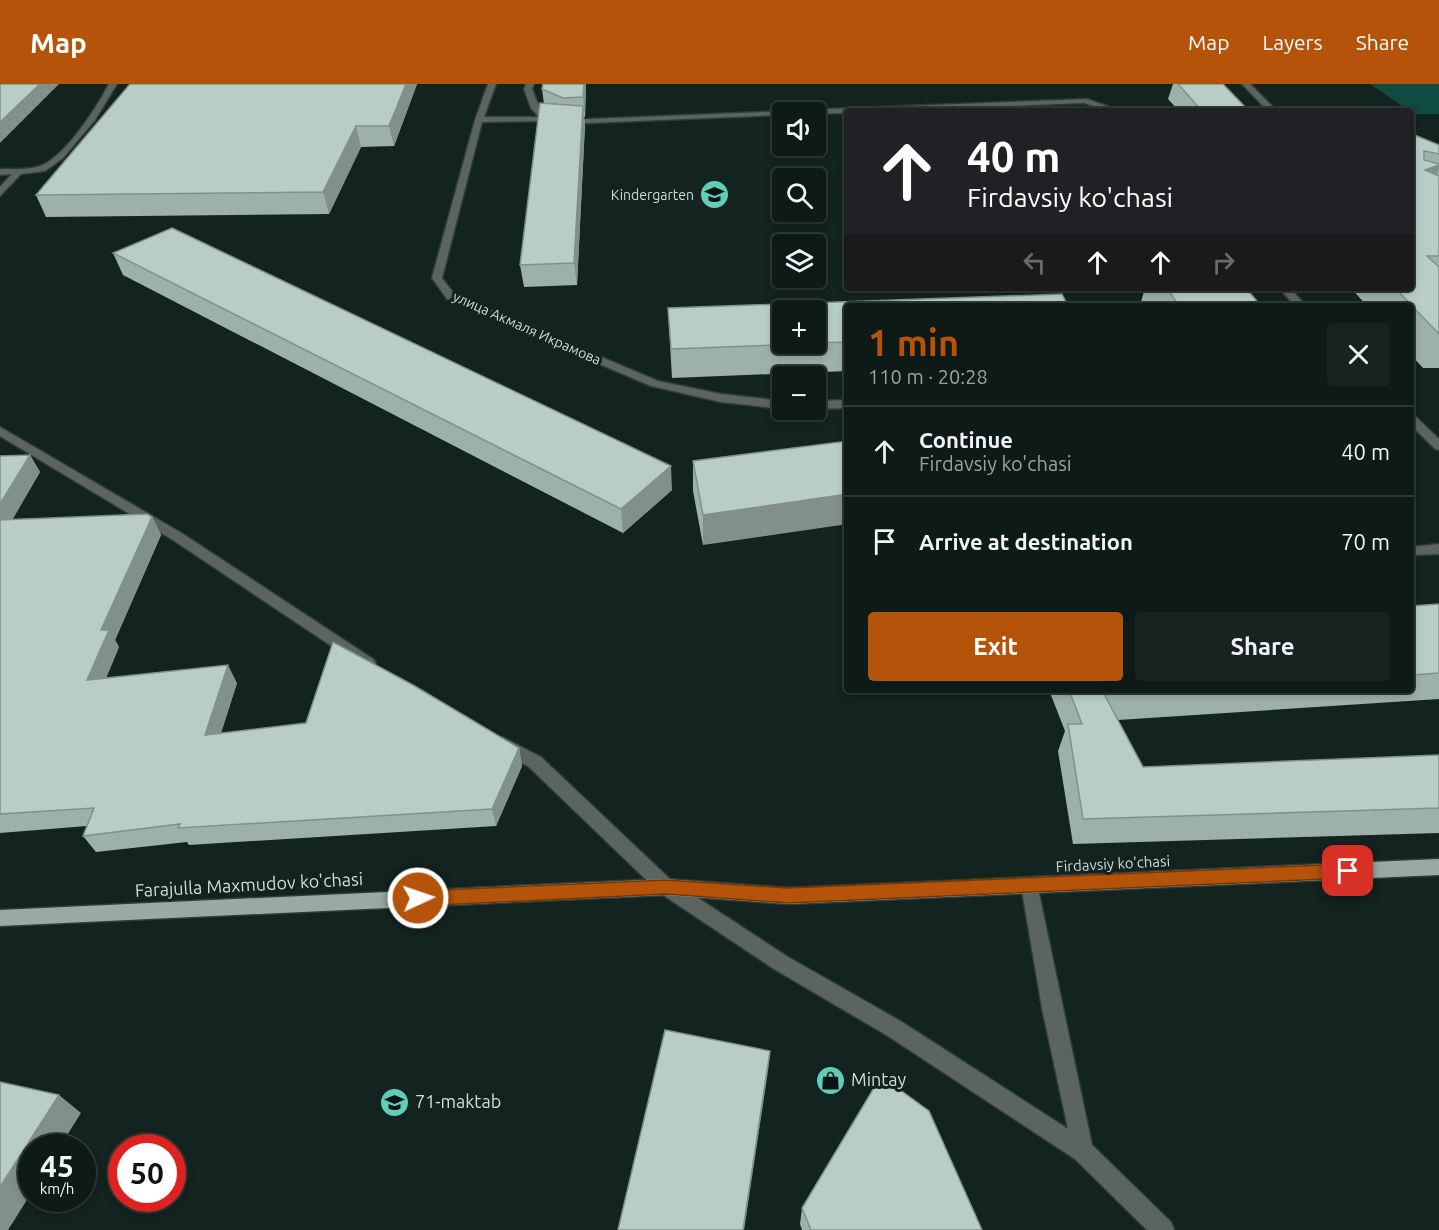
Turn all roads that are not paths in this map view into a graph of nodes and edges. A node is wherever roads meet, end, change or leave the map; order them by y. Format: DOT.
graph roads {
  1 [pos="113,84"];
  2 [pos="492,84"];
  3 [pos="530,84"];
  4 [pos="1246,84"];
  5 [pos="905,108"];
  6 [pos="1107,108"];
  7 [pos="1270,108"];
  8 [pos="844,110"];
  9 [pos="826,111"];
  10 [pos="772,113"];
  11 [pos="546,119"];
  12 [pos="479,120"];
  13 [pos="18,171"];
  14 [pos="0,172"];
  15 [pos="0,193"];
  16 [pos="1287,291"];
  17 [pos="1299,303"];
  18 [pos="772,404"];
  19 [pos="844,404"];
  20 [pos="826,405"];
  21 [pos="1414,422"];
  22 [pos="0,431"];
  23 [pos="1439,446"];
  24 [pos="1439,549"];
  25 [pos="1414,551"];
  26 [pos="380,670"];
  27 [pos="494,738"];
  28 [pos="1439,867"];
  29 [pos="1030,885"];
  30 [pos="666,887"];
  31 [pos="788,896"];
  32 [pos="0,918"];
  33 [pos="1083,1151"];
  34 [pos="1163,1230"];
  1 -- 13 [label="street"];
  2 -- 12 [label="street, улица Акмаля Икрамова"];
  3 -- 11 [label="street"];
  4 -- 7 [label="street"];
  5 -- 6 [label="street"];
  8 -- 9 [label="street"];
  10 -- 11 [label="street"];
  11 -- 12 [label="street"];
  12 -- 18 [label="street, улица Акмаля Икрамова"];
  13 -- 14 [label="street"];
  13 -- 15 [label="street"];
  16 -- 17 [label="street"];
  19 -- 20 [label="street"];
  21 -- 23 [label="street"];
  22 -- 26 [label="street"];
  24 -- 25 [label="street"];
  27 -- 30 [label="street"];
  28 -- 29 [label="main road, Firdavsiy ko'chasi"];
  29 -- 31 [label="main road, Firdavsiy ko'chasi"];
  29 -- 33 [label="street"];
  30 -- 31 [label="main road, Farajulla Maxmudov ko'chasi"];
  30 -- 32 [label="main road, Farajulla Maxmudov ko'chasi"];
  30 -- 33 [label="street"];
  33 -- 34 [label="street"];
}
